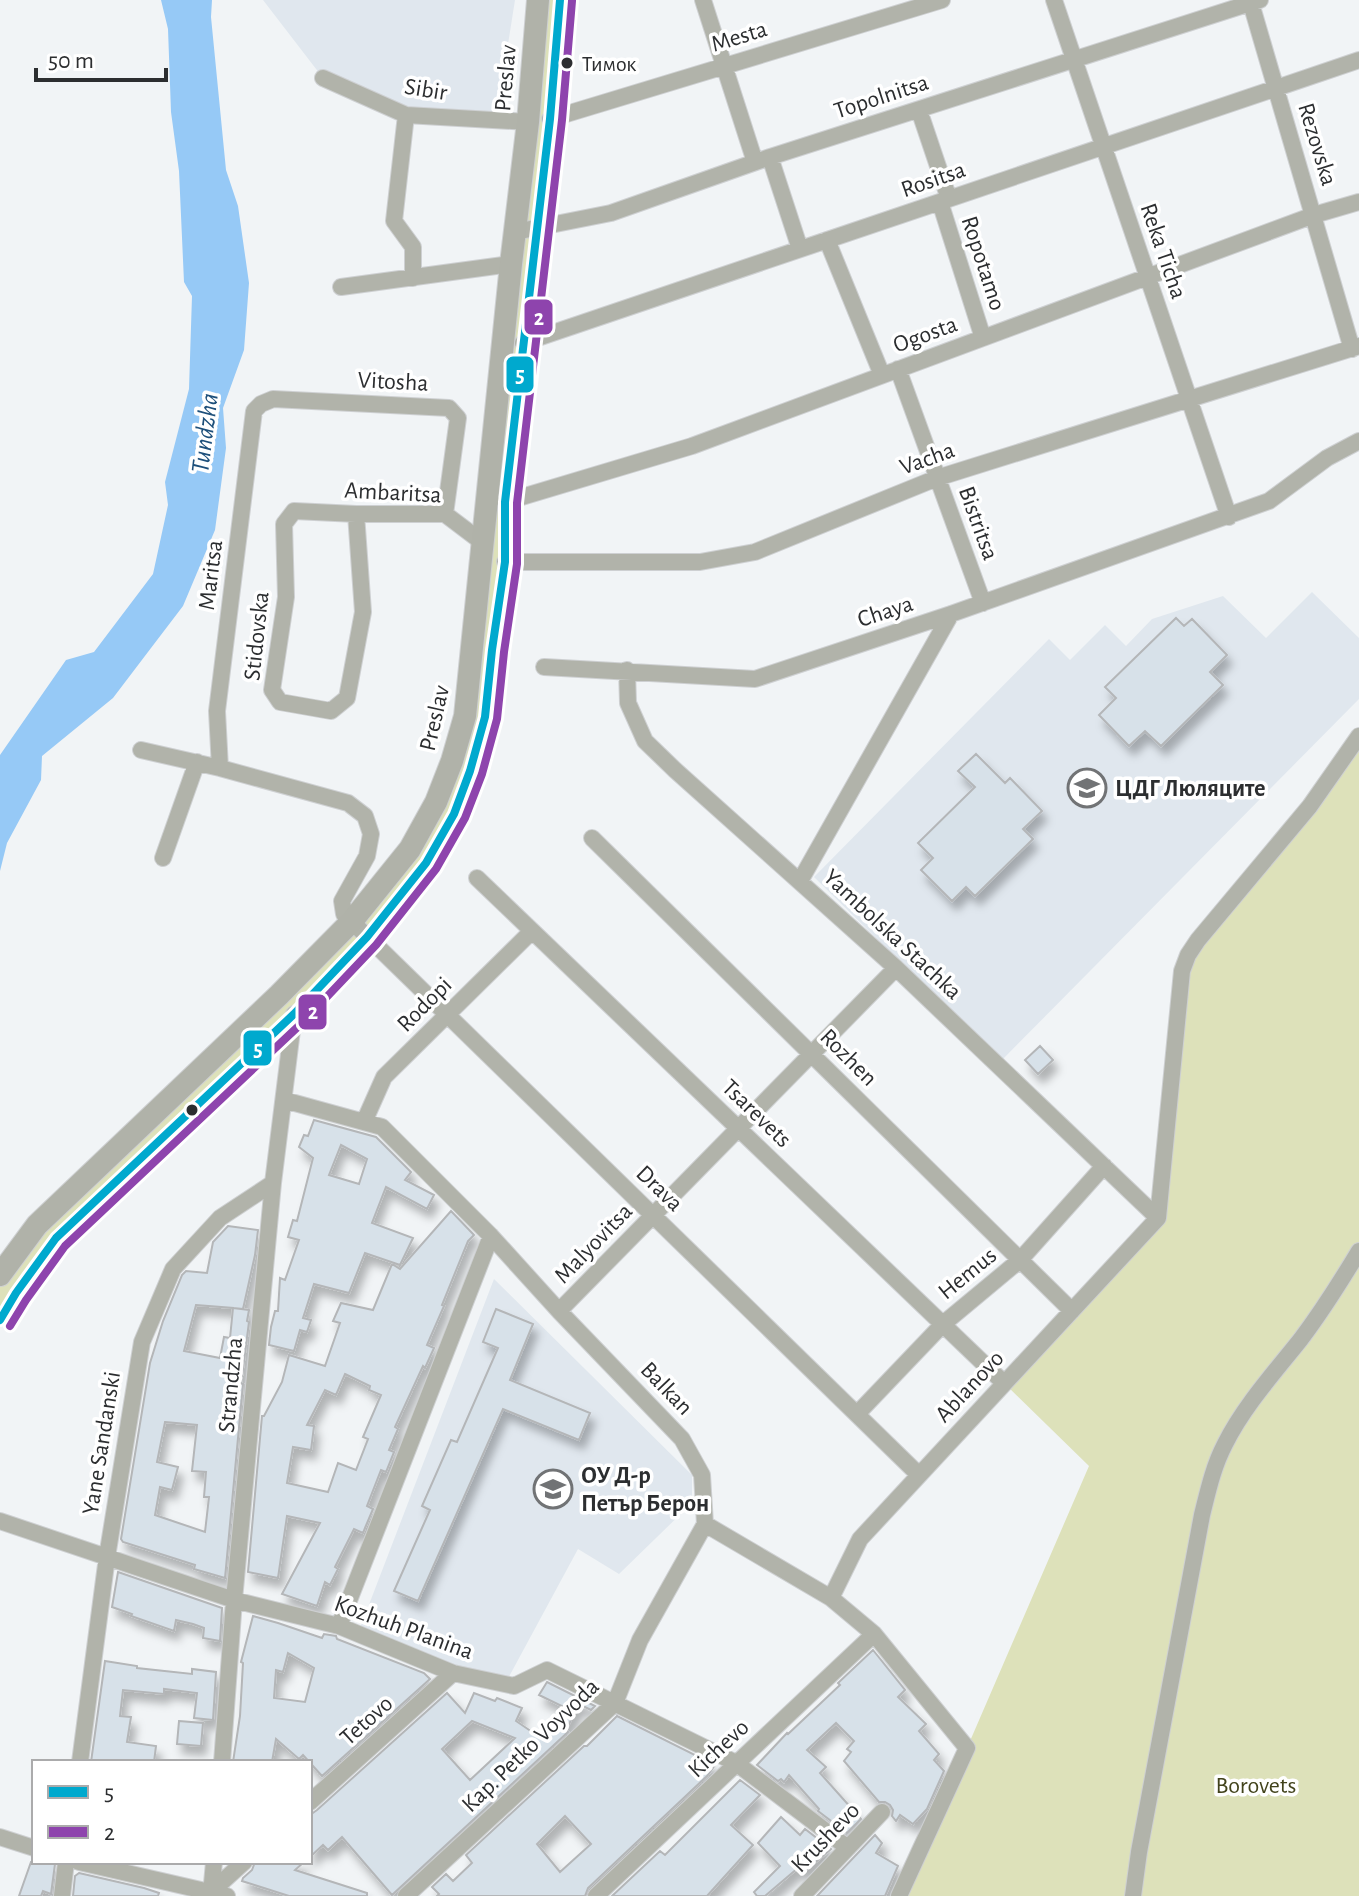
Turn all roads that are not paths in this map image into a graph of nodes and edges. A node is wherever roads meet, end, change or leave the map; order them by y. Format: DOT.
graph roads {
  1 [pos="538,0"];
  2 [pos="703,0"];
  3 [pos="942,0"];
  4 [pos="1054,0"];
  5 [pos="1254,1"];
  6 [pos="1074,59"];
  7 [pos="1359,60"];
  8 [pos="724,66"];
  9 [pos="323,78"];
  10 [pos="1276,88"];
  11 [pos="919,110"];
  12 [pos="406,115"];
  13 [pos="539,120"];
  14 [pos="1104,147"];
  15 [pos="762,160"];
  16 [pos="944,200"];
  17 [pos="1359,202"];
  18 [pos="1314,215"];
  19 [pos="515,232"];
  20 [pos="827,240"];
  21 [pos="800,249"];
  22 [pos="511,264"];
  23 [pos="1148,277"];
  24 [pos="413,278"];
  25 [pos="341,287"];
  26 [pos="983,338"];
  27 [pos="523,343"];
  28 [pos="1356,347"];
  29 [pos="890,372"];
  30 [pos="273,399"];
  31 [pos="1189,399"];
  32 [pos="1359,441"];
  33 [pos="937,478"];
  34 [pos="505,502"];
  35 [pos="294,511"];
  36 [pos="356,514"];
  37 [pos="445,514"];
  38 [pos="1229,517"];
  39 [pos="482,542"];
  40 [pos="505,562"];
  41 [pos="983,603"];
  42 [pos="951,614"];
  43 [pos="544,667"];
  44 [pos="627,670"];
  45 [pos="1359,736"];
  46 [pos="141,750"];
  47 [pos="197,762"];
  48 [pos="220,768"];
  49 [pos="592,838"];
  50 [pos="163,858"];
  51 [pos="477,878"];
  52 [pos="800,881"];
  53 [pos="359,929"];
  54 [pos="532,931"];
  55 [pos="896,968"];
  56 [pos="294,1014"];
  57 [pos="447,1015"];
  58 [pos="811,1054"];
  59 [pos="284,1100"];
  60 [pos="364,1122"];
  61 [pos="739,1128"];
  62 [pos="1104,1166"];
  63 [pos="273,1183"];
  64 [pos="653,1216"];
  65 [pos="1158,1218"];
  66 [pos="491,1236"];
  67 [pos="1359,1251"];
  68 [pos="1020,1260"];
  69 [pos="0,1275"];
  70 [pos="559,1311"];
  71 [pos="1072,1311"];
  72 [pos="943,1324"];
  73 [pos="1004,1383"];
  74 [pos="857,1414"];
  75 [pos="919,1475"];
  76 [pos="0,1521"];
  77 [pos="705,1524"];
  78 [pos="107,1557"];
  79 [pos="831,1598"];
  80 [pos="234,1600"];
  81 [pos="339,1626"];
  82 [pos="874,1634"];
  83 [pos="453,1673"];
  84 [pos="615,1703"];
  85 [pos="80,1760"];
  86 [pos="222,1760"];
  87 [pos="736,1763"];
  88 [pos="312,1800"];
  89 [pos="882,1812"];
  90 [pos="0,1837"];
  91 [pos="32,1847"];
  92 [pos="848,1848"];
  93 [pos="66,1864"];
  94 [pos="88,1864"];
  95 [pos="214,1864"];
  96 [pos="242,1864"];
  97 [pos="216,1894"];
  98 [pos="62,1896"];
  99 [pos="406,1896"];
  100 [pos="596,1896"];
  101 [pos="802,1896"];
  102 [pos="899,1896"];
  103 [pos="1133,1896"];
  1 -- 13 [label="main road, Preslav"];
  2 -- 8 [label="street"];
  3 -- 8 [label="street, Mesta"];
  4 -- 6 [label="street, Reka Ticha"];
  5 -- 6 [label="street, Topolnitsa"];
  5 -- 10 [label="street, Rezovska"];
  6 -- 11 [label="street, Topolnitsa"];
  6 -- 14 [label="street, Reka Ticha"];
  7 -- 10 [label="street, Rositsa"];
  8 -- 13 [label="street, Mesta"];
  8 -- 15 [label="street"];
  9 -- 12 [label="street, Sibir"];
  10 -- 14 [label="street, Rositsa"];
  10 -- 18 [label="street, Rezovska"];
  11 -- 15 [label="street, Topolnitsa"];
  11 -- 16 [label="street, Ropotamo"];
  12 -- 13 [label="street, Sibir"];
  12 -- 24 [label="street"];
  13 -- 19 [label="main road, Preslav"];
  14 -- 16 [label="street, Rositsa"];
  14 -- 23 [label="street, Reka Ticha"];
  15 -- 19 [label="street, Topolnitsa"];
  15 -- 21 [label="street"];
  16 -- 20 [label="street, Rositsa"];
  16 -- 26 [label="street, Ropotamo"];
  17 -- 18 [label="street, Ogosta"];
  18 -- 23 [label="street, Ogosta"];
  18 -- 28 [label="street, Rezovska"];
  19 -- 22 [label="main road, Preslav"];
  20 -- 21 [label="street, Rositsa"];
  20 -- 29 [label="street, Bistritsa"];
  21 -- 27 [label="street, Rositsa"];
  22 -- 24 [label="street"];
  22 -- 39 [label="main road, Preslav"];
  23 -- 26 [label="street, Ogosta"];
  23 -- 31 [label="street, Reka Ticha"];
  24 -- 25 [label="street"];
  26 -- 29 [label="street, Ogosta"];
  28 -- 31 [label="street, Vacha"];
  29 -- 33 [label="street, Bistritsa"];
  29 -- 34 [label="street, Ogosta"];
  30 -- 37 [label="street, Vitosha"];
  30 -- 48 [label="street, Maritsa"];
  31 -- 33 [label="street, Vacha"];
  31 -- 38 [label="street, Reka Ticha"];
  32 -- 38 [label="street, Chaya"];
  33 -- 40 [label="street, Vacha"];
  33 -- 41 [label="street, Bistritsa"];
  35 -- 36 [label="street, Ambaritsa"];
  35 -- 36 [label="street, Stidovska"];
  36 -- 37 [label="street, Ambaritsa"];
  37 -- 39 [label="street, Ambaritsa"];
  38 -- 41 [label="street, Chaya"];
  39 -- 53 [label="main road, Preslav"];
  41 -- 42 [label="street, Chaya"];
  42 -- 44 [label="street, Chaya"];
  42 -- 52 [label="street"];
  43 -- 44 [label="street, Chaya"];
  44 -- 52 [label="street, Yambolska Stachka"];
  45 -- 65 [label="street"];
  46 -- 47 [label="street"];
  47 -- 48 [label="street"];
  47 -- 50 [label="street"];
  48 -- 53 [label="street"];
  49 -- 58 [label="street, Rozhen"];
  51 -- 54 [label="street, Tsarevets"];
  52 -- 55 [label="street, Yambolska Stachka"];
  53 -- 57 [label="street, Drava"];
  53 -- 69 [label="main road, Preslav"];
  54 -- 57 [label="street, Rodopi"];
  54 -- 61 [label="street, Tsarevets"];
  55 -- 58 [label="street, Malyovitsa"];
  55 -- 62 [label="street, Yambolska Stachka"];
  56 -- 59 [label="street, Strandzha"];
  57 -- 60 [label="street, Rodopi"];
  57 -- 64 [label="street, Drava"];
  58 -- 61 [label="street, Malyovitsa"];
  58 -- 68 [label="street, Rozhen"];
  59 -- 60 [label="street, Balkan"];
  59 -- 63 [label="street, Strandzha"];
  60 -- 66 [label="street, Balkan"];
  61 -- 64 [label="street, Malyovitsa"];
  61 -- 72 [label="street, Tsarevets"];
  62 -- 65 [label="street, Yambolska Stachka"];
  62 -- 68 [label="street, Hemus"];
  63 -- 78 [label="street, Yane Sandanski"];
  63 -- 80 [label="street, Strandzha"];
  64 -- 70 [label="street, Malyovitsa"];
  64 -- 74 [label="street, Drava"];
  65 -- 71 [label="street, Ablanovo"];
  66 -- 70 [label="street, Balkan"];
  66 -- 81 [label="street"];
  67 -- 103 [label="street"];
  68 -- 71 [label="street, Rozhen"];
  68 -- 72 [label="street, Hemus"];
  70 -- 77 [label="street, Balkan"];
  71 -- 73 [label="street, Ablanovo"];
  72 -- 73 [label="street, Tsarevets"];
  72 -- 74 [label="street, Hemus"];
  73 -- 75 [label="street, Ablanovo"];
  74 -- 75 [label="street, Drava"];
  75 -- 79 [label="street, Ablanovo"];
  76 -- 78 [label="street, Kozhuh Planina"];
  77 -- 79 [label="street"];
  77 -- 84 [label="street, Kap. Petko Voyvoda"];
  78 -- 80 [label="street, Kozhuh Planina"];
  78 -- 85 [label="street, Yane Sandanski"];
  79 -- 82 [label="street"];
  80 -- 81 [label="street, Kozhuh Planina"];
  80 -- 86 [label="street, Strandzha"];
  81 -- 83 [label="street, Kozhuh Planina"];
  82 -- 87 [label="street, Kichevo"];
  82 -- 102 [label="street"];
  83 -- 84 [label="street, Kozhuh Planina"];
  83 -- 88 [label="street, Tetovo"];
  84 -- 87 [label="street, Kozhuh Planina"];
  84 -- 99 [label="street, Kap. Petko Voyvoda"];
  87 -- 92 [label="street, Kozhuh Planina"];
  87 -- 100 [label="street, Kichevo"];
  89 -- 92 [label="street, Krushevo"];
  90 -- 91 [label="street"];
  92 -- 101 [label="street, Krushevo"];
  93 -- 98 [label="street"];
  94 -- 97 [label="street"];
  95 -- 97 [label="street"];
  96 -- 97 [label="street"];
}
